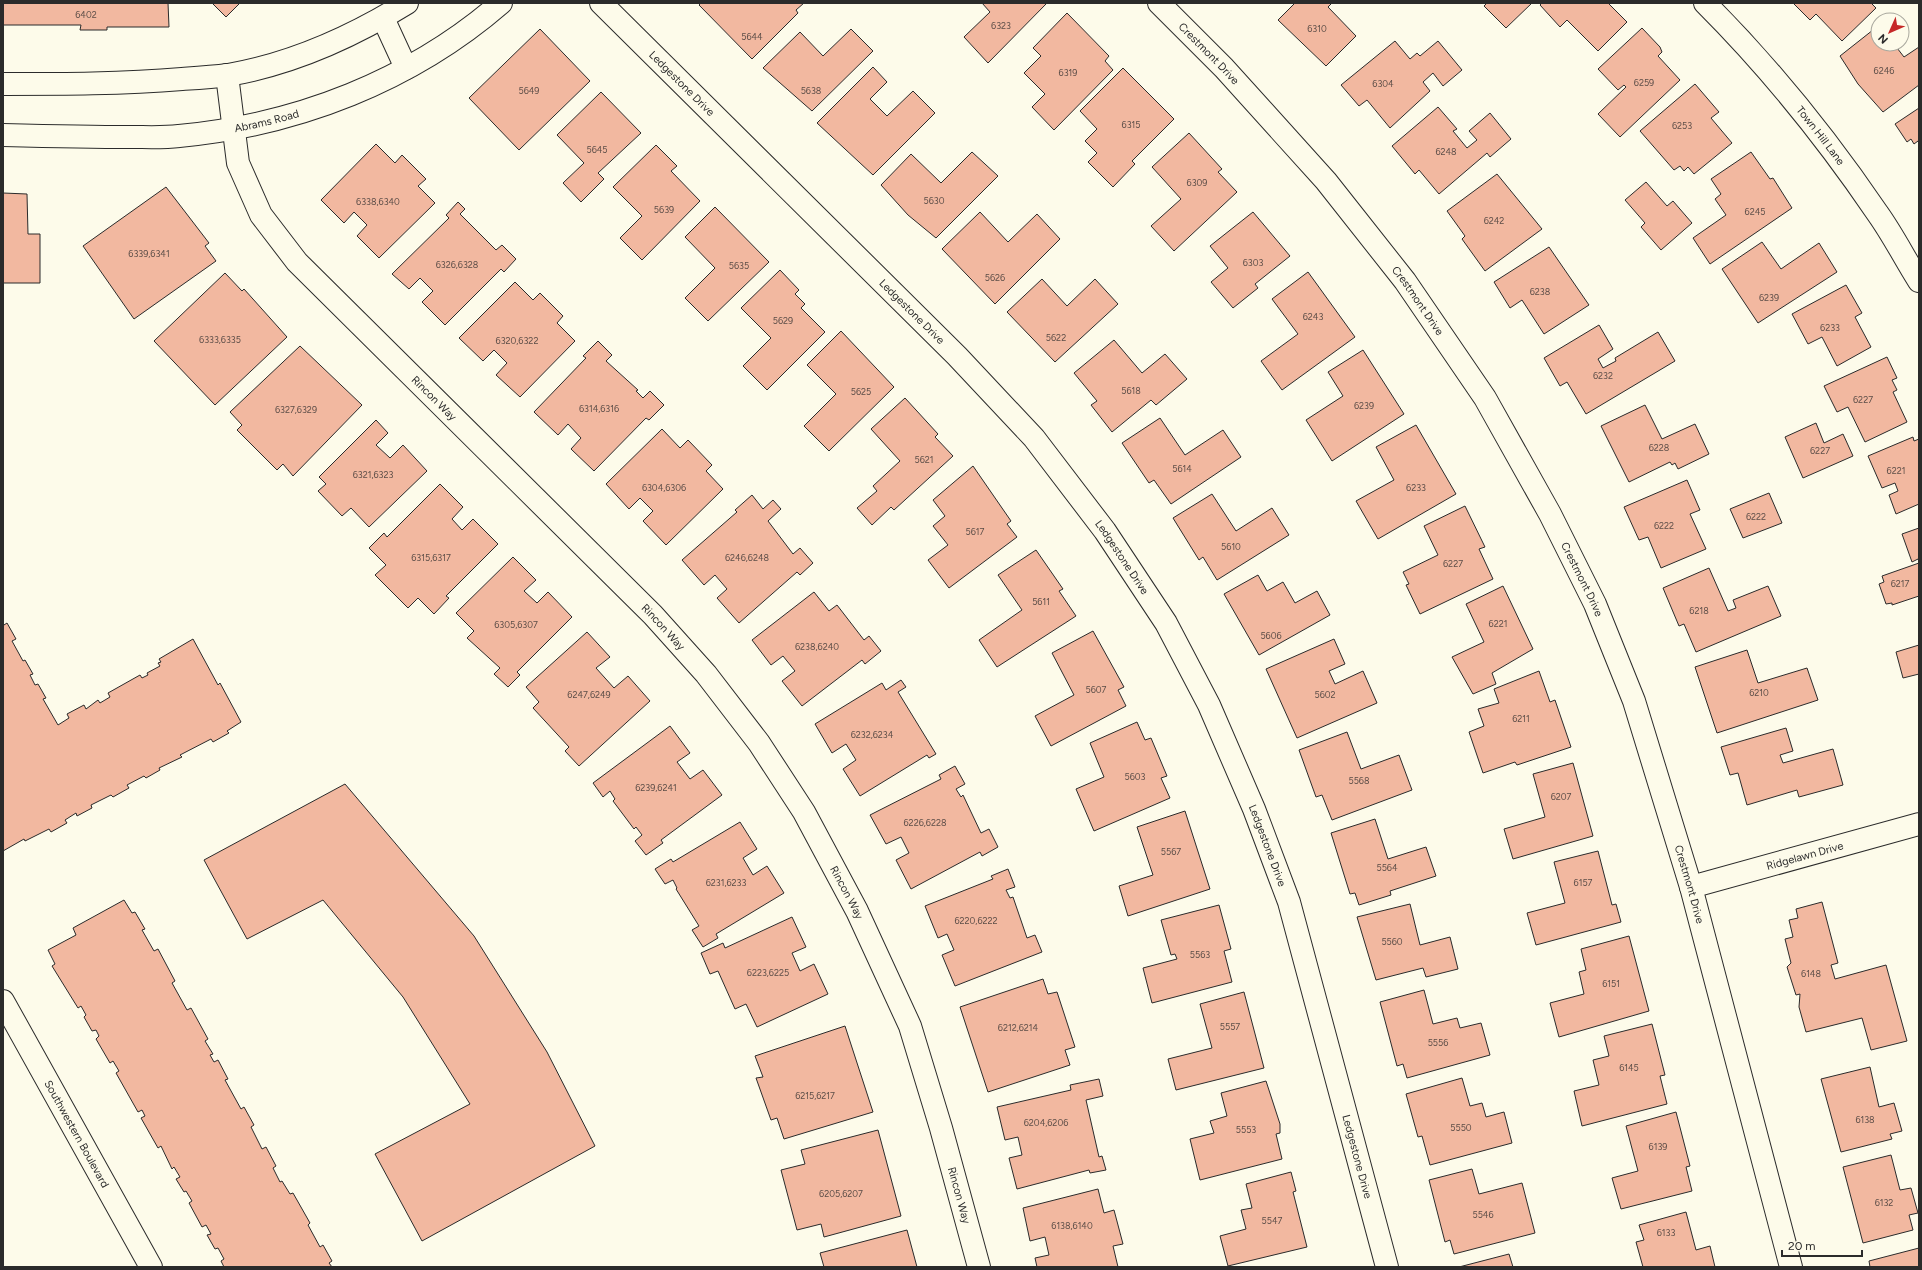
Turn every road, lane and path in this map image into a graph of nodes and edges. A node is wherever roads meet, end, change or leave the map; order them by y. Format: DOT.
graph roads {
  1 [pos="407,3"];
  2 [pos="501,3"];
  3 [pos="601,3"];
  4 [pos="1159,3"];
  5 [pos="1705,3"];
  6 [pos="383,18"];
  7 [pos="406,68"];
  8 [pos="227,75"];
  9 [pos="3,84"];
  10 [pos="233,129"];
  11 [pos="3,135"];
  12 [pos="1919,281"];
  13 [pos="1919,824"];
  14 [pos="1691,888"];
  15 [pos="3,1001"];
  16 [pos="151,1267"];
  17 [pos="978,1267"];
  18 [pos="1387,1267"];
  19 [pos="1790,1267"];
  1 -- 6 [label="street"];
  2 -- 7 [label="street, Abrams Road"];
  3 -- 18 [label="street, Ledgestone Drive"];
  4 -- 14 [label="street, Crestmont Drive"];
  5 -- 12 [label="street, Town Hill Lane"];
  6 -- 7 [label="street"];
  6 -- 8 [label="street"];
  7 -- 10 [label="street, Abrams Road"];
  8 -- 9 [label="street"];
  8 -- 10 [label="street, Rincon Way"];
  10 -- 11 [label="street, Abrams Road"];
  10 -- 17 [label="street, Rincon Way"];
  13 -- 14 [label="street, Ridgelawn Drive"];
  14 -- 19 [label="street, Crestmont Drive"];
  15 -- 16 [label="street, Southwestern Boulevard"];
}
